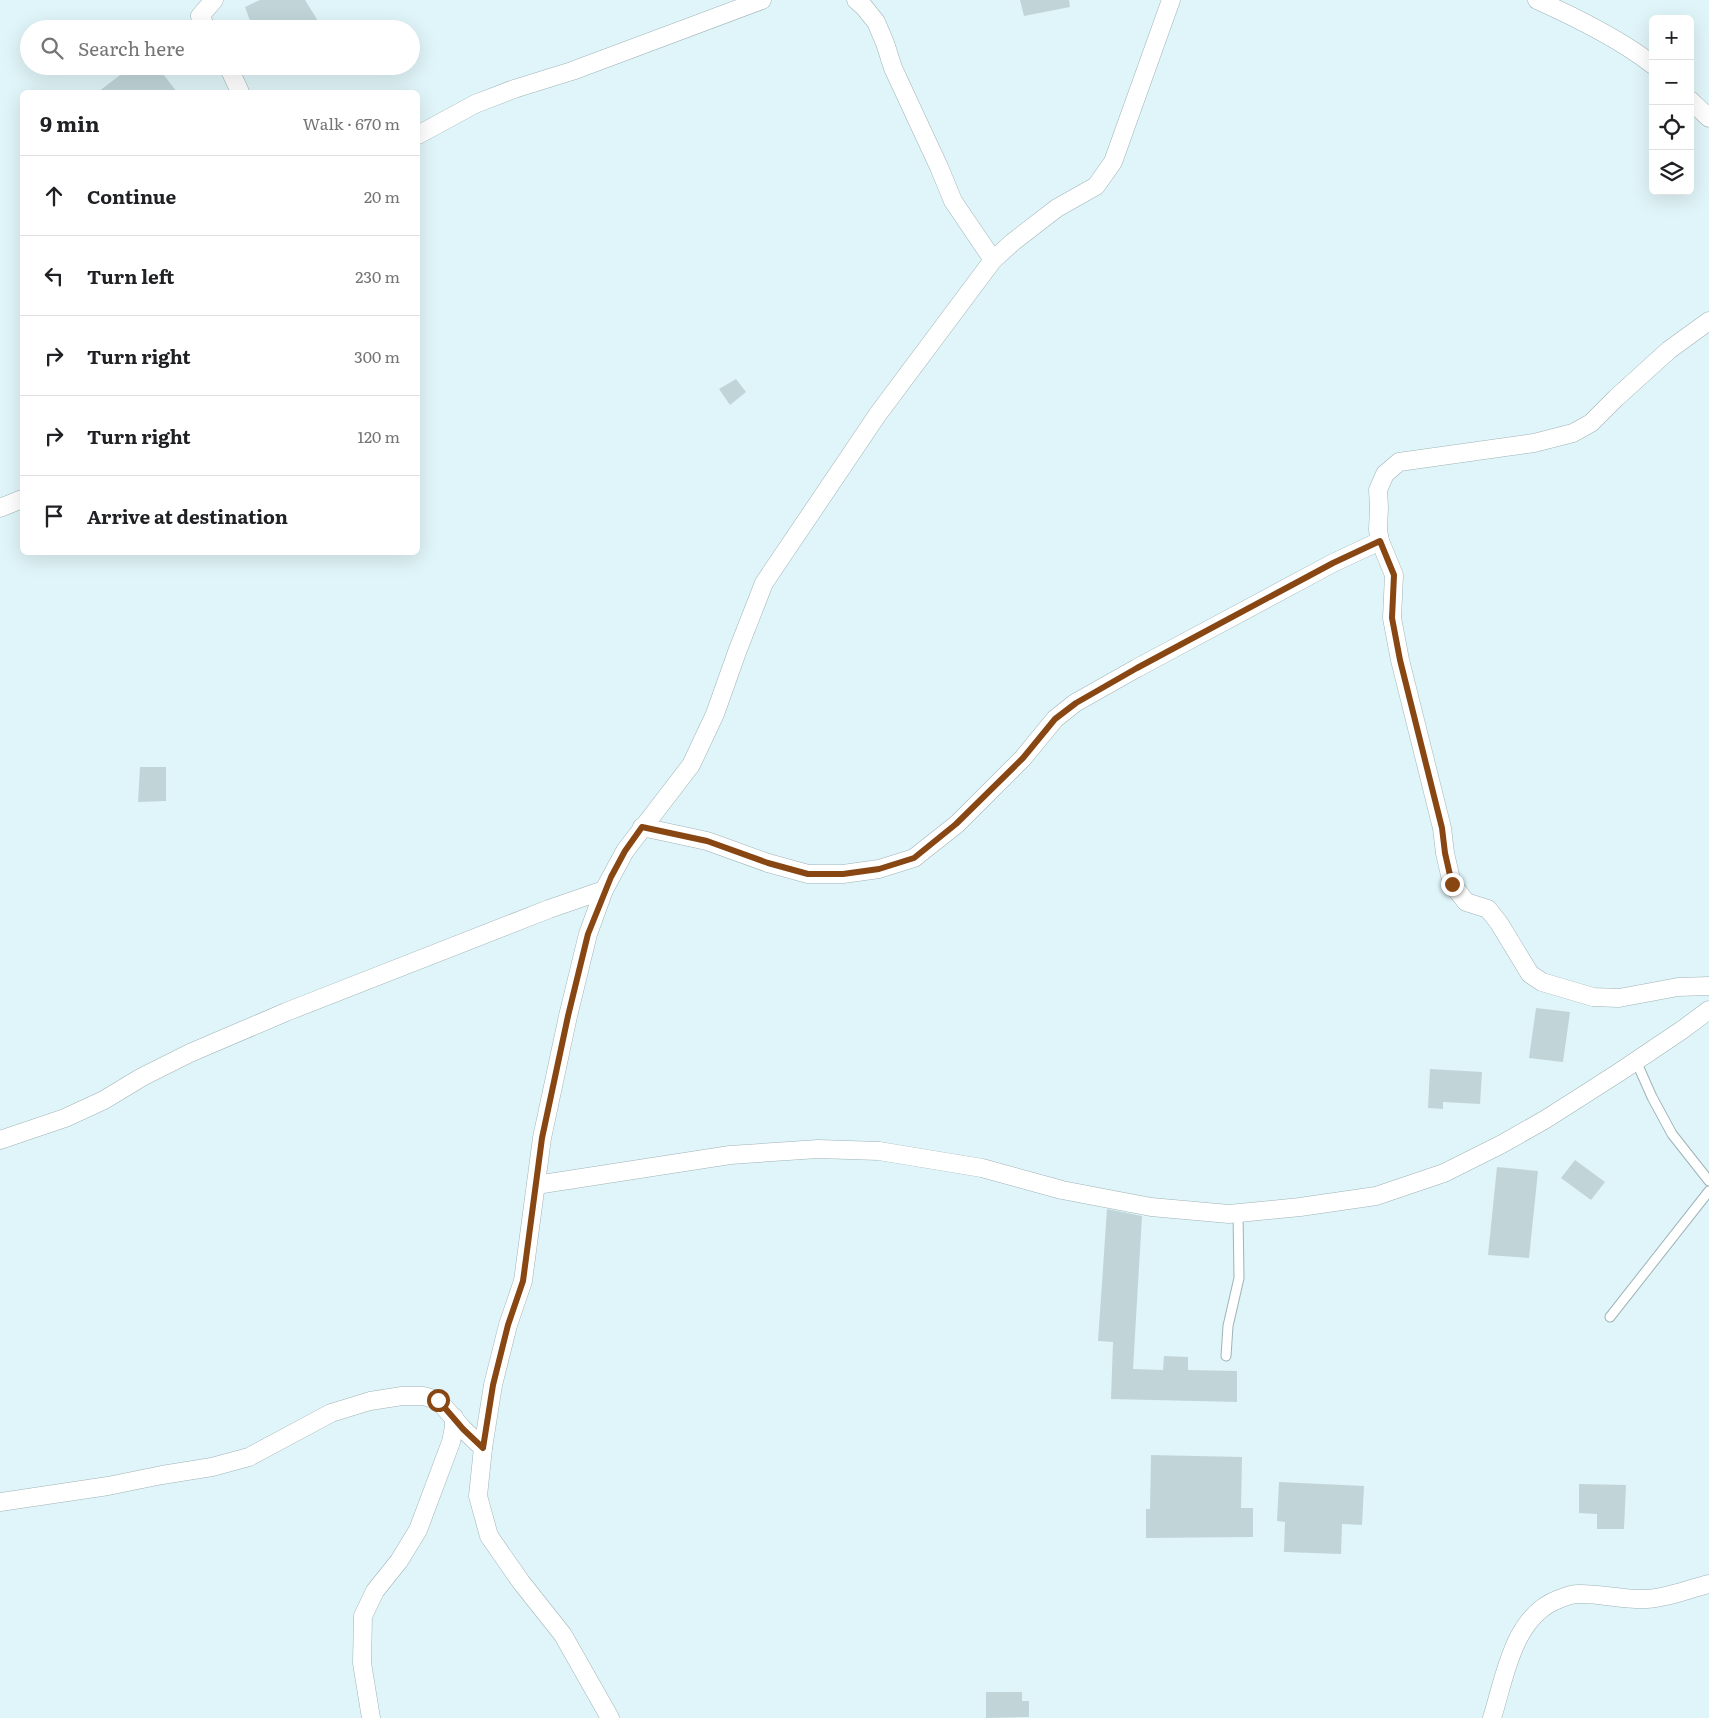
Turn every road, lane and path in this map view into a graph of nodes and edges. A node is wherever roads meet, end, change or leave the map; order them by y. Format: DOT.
graph roads {
  1 [pos="214,0"];
  2 [pos="762,0"];
  3 [pos="856,0"];
  4 [pos="1171,0"];
  5 [pos="1537,0"];
  6 [pos="202,20"];
  7 [pos="1649,62"];
  8 [pos="232,75"];
  9 [pos="239,90"];
  10 [pos="1694,104"];
  11 [pos="1709,118"];
  12 [pos="420,134"];
  13 [pos="993,260"];
  14 [pos="1709,321"];
  15 [pos="20,500"];
  16 [pos="0,508"];
  17 [pos="1380,541"];
  18 [pos="642,827"];
  19 [pos="604,890"];
  20 [pos="1709,986"];
  21 [pos="1709,1010"];
  22 [pos="1636,1061"];
  23 [pos="0,1140"];
  24 [pos="1709,1182"];
  25 [pos="536,1185"];
  26 [pos="1709,1191"];
  27 [pos="1238,1213"];
  28 [pos="1610,1317"];
  29 [pos="1226,1356"];
  30 [pos="454,1417"];
  31 [pos="483,1448"];
  32 [pos="0,1502"];
  33 [pos="1709,1584"];
  34 [pos="371,1718"];
  35 [pos="610,1718"];
  36 [pos="1492,1718"];
  1 -- 6 [label="street"];
  2 -- 12 [label="street"];
  3 -- 13 [label="street"];
  4 -- 13 [label="street"];
  5 -- 7 [label="street"];
  8 -- 9 [label="street"];
  10 -- 11 [label="street"];
  13 -- 18 [label="street"];
  14 -- 17 [label="street"];
  15 -- 16 [label="street"];
  17 -- 18 [label="street"];
  17 -- 20 [label="street"];
  18 -- 19 [label="street"];
  19 -- 23 [label="street"];
  19 -- 25 [label="street"];
  21 -- 22 [label="street"];
  22 -- 24 [label="lane"];
  22 -- 27 [label="street"];
  25 -- 27 [label="street"];
  25 -- 31 [label="street"];
  26 -- 28 [label="lane"];
  27 -- 29 [label="lane"];
  30 -- 31 [label="street"];
  30 -- 32 [label="street"];
  30 -- 34 [label="street"];
  31 -- 35 [label="street"];
  33 -- 36 [label="street"];
}
